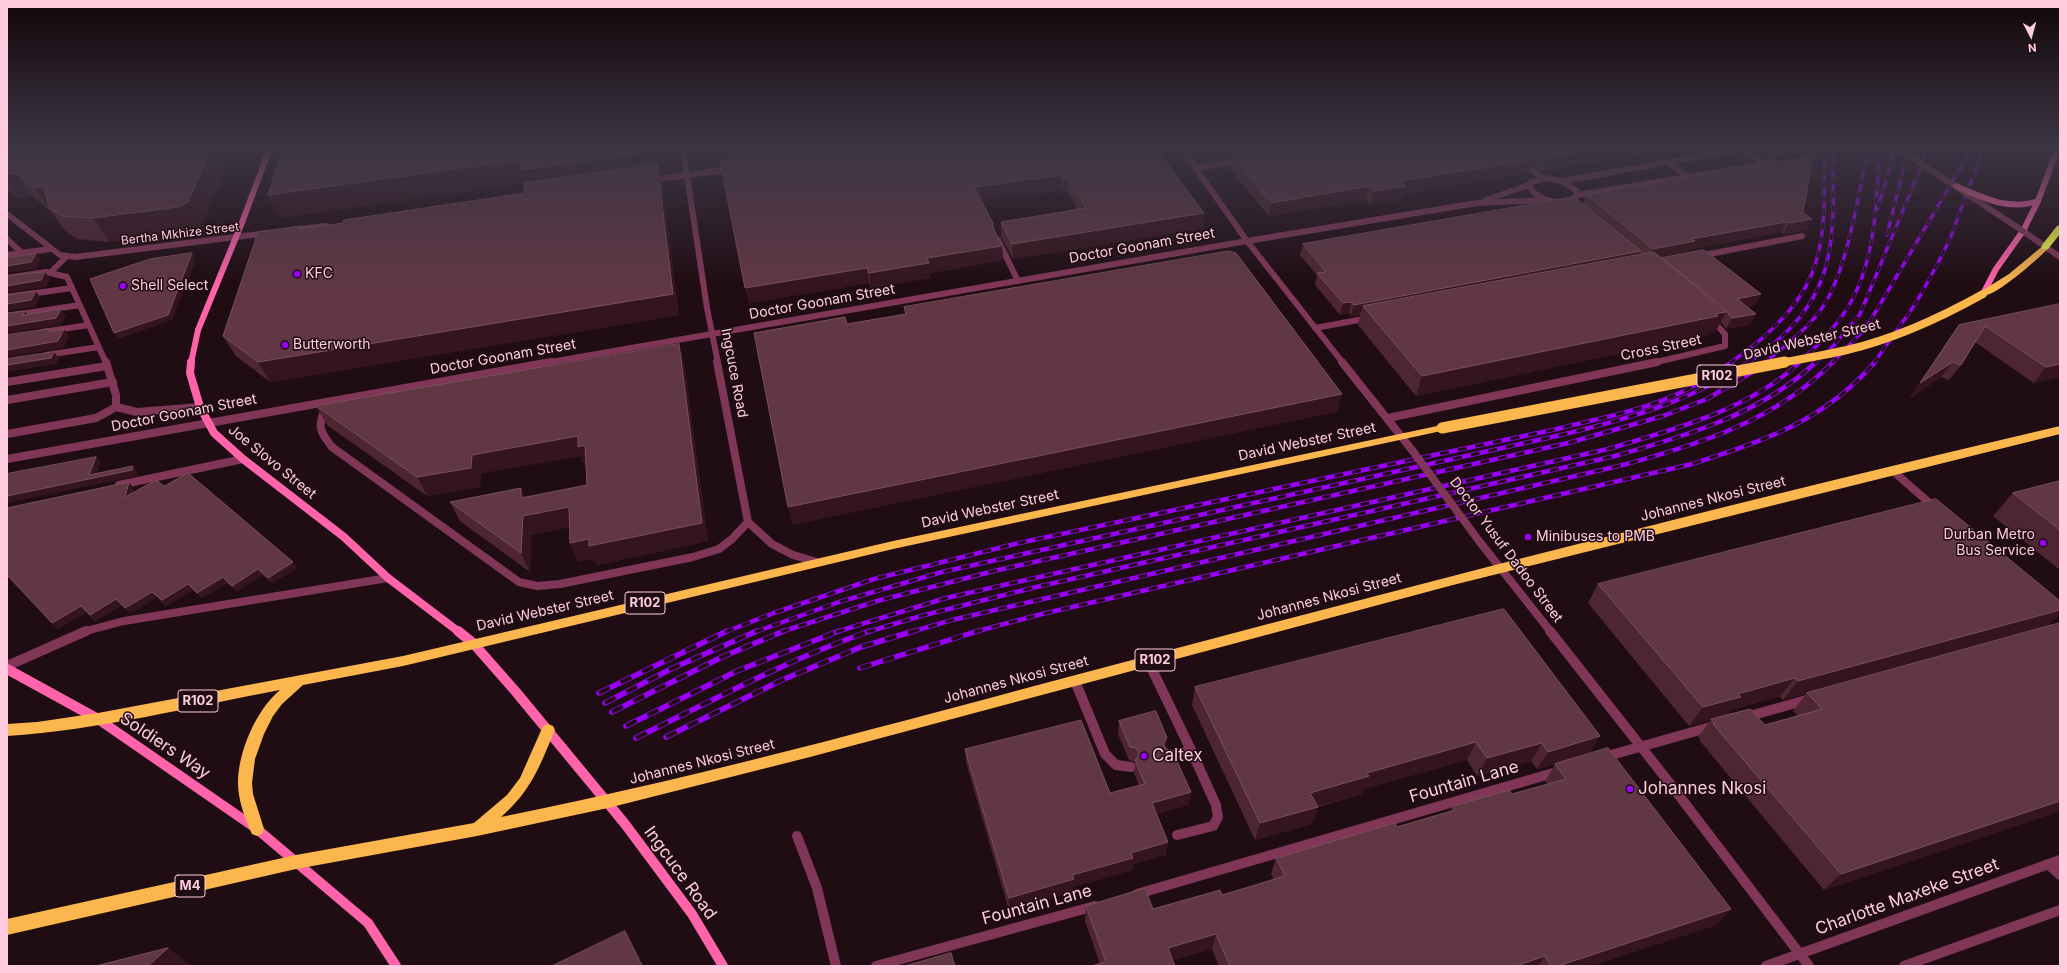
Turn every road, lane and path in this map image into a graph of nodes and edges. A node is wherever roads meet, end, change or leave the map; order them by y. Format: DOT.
graph roads {
  1 [pos="252,195"];
  2 [pos="690,195"];
  3 [pos="1215,195"];
  4 [pos="1499,195"];
  5 [pos="1537,195"];
  6 [pos="1577,195"];
  7 [pos="1970,195"];
  8 [pos="1978,195"];
  9 [pos="2040,195"];
  10 [pos="1549,200"];
  11 [pos="1569,201"];
  12 [pos="2038,201"];
  13 [pos="1477,203"];
  14 [pos="1575,206"];
  15 [pos="7,214"];
  16 [pos="336,224"];
  17 [pos="2060,228"];
  18 [pos="2023,231"];
  19 [pos="281,232"];
  20 [pos="274,233"];
  21 [pos="1802,236"];
  22 [pos="236,238"];
  23 [pos="7,240"];
  24 [pos="998,240"];
  25 [pos="1247,241"];
  26 [pos="2045,247"];
  27 [pos="50,249"];
  28 [pos="22,253"];
  29 [pos="7,255"];
  30 [pos="67,256"];
  31 [pos="1694,257"];
  32 [pos="2060,257"];
  33 [pos="51,272"];
  34 [pos="7,278"];
  35 [pos="1018,281"];
  36 [pos="72,288"];
  37 [pos="1983,294"];
  38 [pos="7,297"];
  39 [pos="80,305"];
  40 [pos="1703,312"];
  41 [pos="7,316"];
  42 [pos="1377,316"];
  43 [pos="89,324"];
  44 [pos="1315,328"];
  45 [pos="37,333"];
  46 [pos="713,334"];
  47 [pos="98,346"];
  48 [pos="38,356"];
  49 [pos="107,366"];
  50 [pos="7,382"];
  51 [pos="113,382"];
  52 [pos="7,400"];
  53 [pos="329,401"];
  54 [pos="116,407"];
  55 [pos="200,407"];
  56 [pos="1388,418"];
  57 [pos="208,421"];
  58 [pos="2060,430"];
  59 [pos="7,434"];
  60 [pos="1402,436"];
  61 [pos="7,459"];
  62 [pos="243,459"];
  63 [pos="1893,471"];
  64 [pos="113,486"];
  65 [pos="1940,512"];
  66 [pos="748,522"];
  67 [pos="817,562"];
  68 [pos="1500,569"];
  69 [pos="388,578"];
  70 [pos="473,644"];
  71 [pos="1148,661"];
  72 [pos="7,667"];
  73 [pos="1074,681"];
  74 [pos="298,682"];
  75 [pos="1824,696"];
  76 [pos="98,719"];
  77 [pos="1740,719"];
  78 [pos="1724,723"];
  79 [pos="7,730"];
  80 [pos="548,730"];
  81 [pos="1640,746"];
  82 [pos="1191,750"];
  83 [pos="1168,757"];
  84 [pos="1597,759"];
  85 [pos="1131,767"];
  86 [pos="1568,768"];
  87 [pos="608,802"];
  88 [pos="257,829"];
  89 [pos="477,829"];
  90 [pos="1177,835"];
  91 [pos="797,836"];
  92 [pos="2060,860"];
  93 [pos="296,862"];
  94 [pos="2048,864"];
  95 [pos="2060,875"];
  96 [pos="1125,898"];
  97 [pos="1102,904"];
  98 [pos="2060,910"];
  99 [pos="7,927"];
  100 [pos="1800,954"];
  101 [pos="396,966"];
  102 [pos="723,966"];
  103 [pos="836,966"];
  104 [pos="876,966"];
  105 [pos="1766,966"];
  106 [pos="1809,966"];
  107 [pos="1904,966"];
  1 -- 22 [label="main road, Joe Slovo Street"];
  2 -- 46 [label="street, Ingcuce Road"];
  3 -- 25 [label="street, Doctor Yusuf Dadoo Street"];
  4 -- 13 [label="street"];
  5 -- 10 [label="street"];
  6 -- 11 [label="street"];
  7 -- 18 [label="street, bridge"];
  8 -- 12 [label="main road, bridge"];
  9 -- 12 [label="main road"];
  10 -- 11 [label="street"];
  10 -- 13 [label="street"];
  11 -- 14 [label="street"];
  12 -- 18 [label="main road"];
  13 -- 25 [label="street, Doctor Goonam Street"];
  15 -- 27 [label="street, Bertha Mkhize Street"];
  16 -- 19 [label="street"];
  17 -- 26 [label="highway"];
  18 -- 26 [label="street"];
  18 -- 37 [label="main road"];
  20 -- 22 [label="street, Bertha Mkhize Street"];
  21 -- 31 [label="street"];
  22 -- 30 [label="street, Bertha Mkhize Street"];
  22 -- 55 [label="main road, Joe Slovo Street"];
  23 -- 28 [label="street"];
  24 -- 35 [label="street"];
  25 -- 35 [label="street, Doctor Goonam Street"];
  25 -- 44 [label="street, Doctor Yusuf Dadoo Street"];
  26 -- 32 [label="street"];
  26 -- 37 [label="highway, R102"];
  27 -- 28 [label="street"];
  27 -- 30 [label="street, Bertha Mkhize Street"];
  28 -- 29 [label="street"];
  30 -- 33 [label="street"];
  33 -- 34 [label="street"];
  33 -- 36 [label="street"];
  35 -- 46 [label="street, Doctor Goonam Street"];
  36 -- 38 [label="street"];
  36 -- 39 [label="street"];
  37 -- 60 [label="highway, David Webster Street / R102, bridge"];
  39 -- 41 [label="street"];
  39 -- 43 [label="street"];
  40 -- 56 [label="street, Cross Street"];
  42 -- 44 [label="street"];
  43 -- 45 [label="street"];
  43 -- 47 [label="street"];
  44 -- 56 [label="street, Doctor Yusuf Dadoo Street"];
  46 -- 53 [label="street, Doctor Goonam Street"];
  46 -- 66 [label="street, Ingcuce Road"];
  47 -- 48 [label="street"];
  47 -- 49 [label="street"];
  49 -- 50 [label="street"];
  49 -- 51 [label="street"];
  51 -- 52 [label="street"];
  51 -- 54 [label="street"];
  53 -- 57 [label="street, Doctor Goonam Street"];
  53 -- 66 [label="street"];
  54 -- 55 [label="street"];
  54 -- 59 [label="street"];
  55 -- 57 [label="main road, Joe Slovo Street"];
  56 -- 60 [label="street, Doctor Yusuf Dadoo Street"];
  57 -- 61 [label="street, Doctor Goonam Street"];
  57 -- 62 [label="main road, Joe Slovo Street"];
  58 -- 63 [label="highway, Johannes Nkosi Street / R102"];
  60 -- 67 [label="highway, David Webster Street / R102"];
  60 -- 68 [label="street, Doctor Yusuf Dadoo Street, bridge"];
  62 -- 64 [label="street"];
  62 -- 69 [label="main road, Joe Slovo Street"];
  63 -- 65 [label="street"];
  63 -- 68 [label="highway, Johannes Nkosi Street / R102"];
  66 -- 67 [label="street"];
  67 -- 70 [label="highway, David Webster Street / R102"];
  68 -- 71 [label="highway, Johannes Nkosi Street / R102"];
  68 -- 81 [label="street, Doctor Yusuf Dadoo Street"];
  69 -- 70 [label="main road, Joe Slovo Street"];
  69 -- 72 [label="street"];
  70 -- 74 [label="highway, R102"];
  70 -- 80 [label="main road, Joe Slovo Street"];
  71 -- 73 [label="highway, Johannes Nkosi Street / R102"];
  71 -- 82 [label="street"];
  72 -- 76 [label="main road, Soldiers Way"];
  73 -- 85 [label="street"];
  73 -- 87 [label="highway, Johannes Nkosi Street / R102"];
  74 -- 76 [label="highway, R102"];
  74 -- 88 [label="highway"];
  75 -- 77 [label="street"];
  76 -- 79 [label="highway"];
  76 -- 88 [label="main road, Soldiers Way"];
  78 -- 81 [label="street"];
  80 -- 87 [label="main road, Ingcuce Road"];
  80 -- 89 [label="highway"];
  81 -- 84 [label="street"];
  81 -- 100 [label="street, Doctor Yusuf Dadoo Street"];
  82 -- 83 [label="street"];
  82 -- 90 [label="street"];
  86 -- 96 [label="street, Fountain Lane"];
  87 -- 89 [label="highway, R102"];
  87 -- 102 [label="main road, Ingcuce Road"];
  88 -- 93 [label="main road, Soldiers Way"];
  89 -- 93 [label="highway, R102"];
  91 -- 103 [label="street"];
  92 -- 94 [label="street, Charlotte Maxeke Street"];
  93 -- 99 [label="highway, M4"];
  93 -- 101 [label="main road, Soldiers Way"];
  94 -- 95 [label="street"];
  94 -- 100 [label="street, Charlotte Maxeke Street"];
  97 -- 104 [label="street, Fountain Lane"];
  98 -- 107 [label="street"];
  100 -- 105 [label="street, Charlotte Maxeke Street"];
  100 -- 106 [label="street, Doctor Yusuf Dadoo Street"];
}
